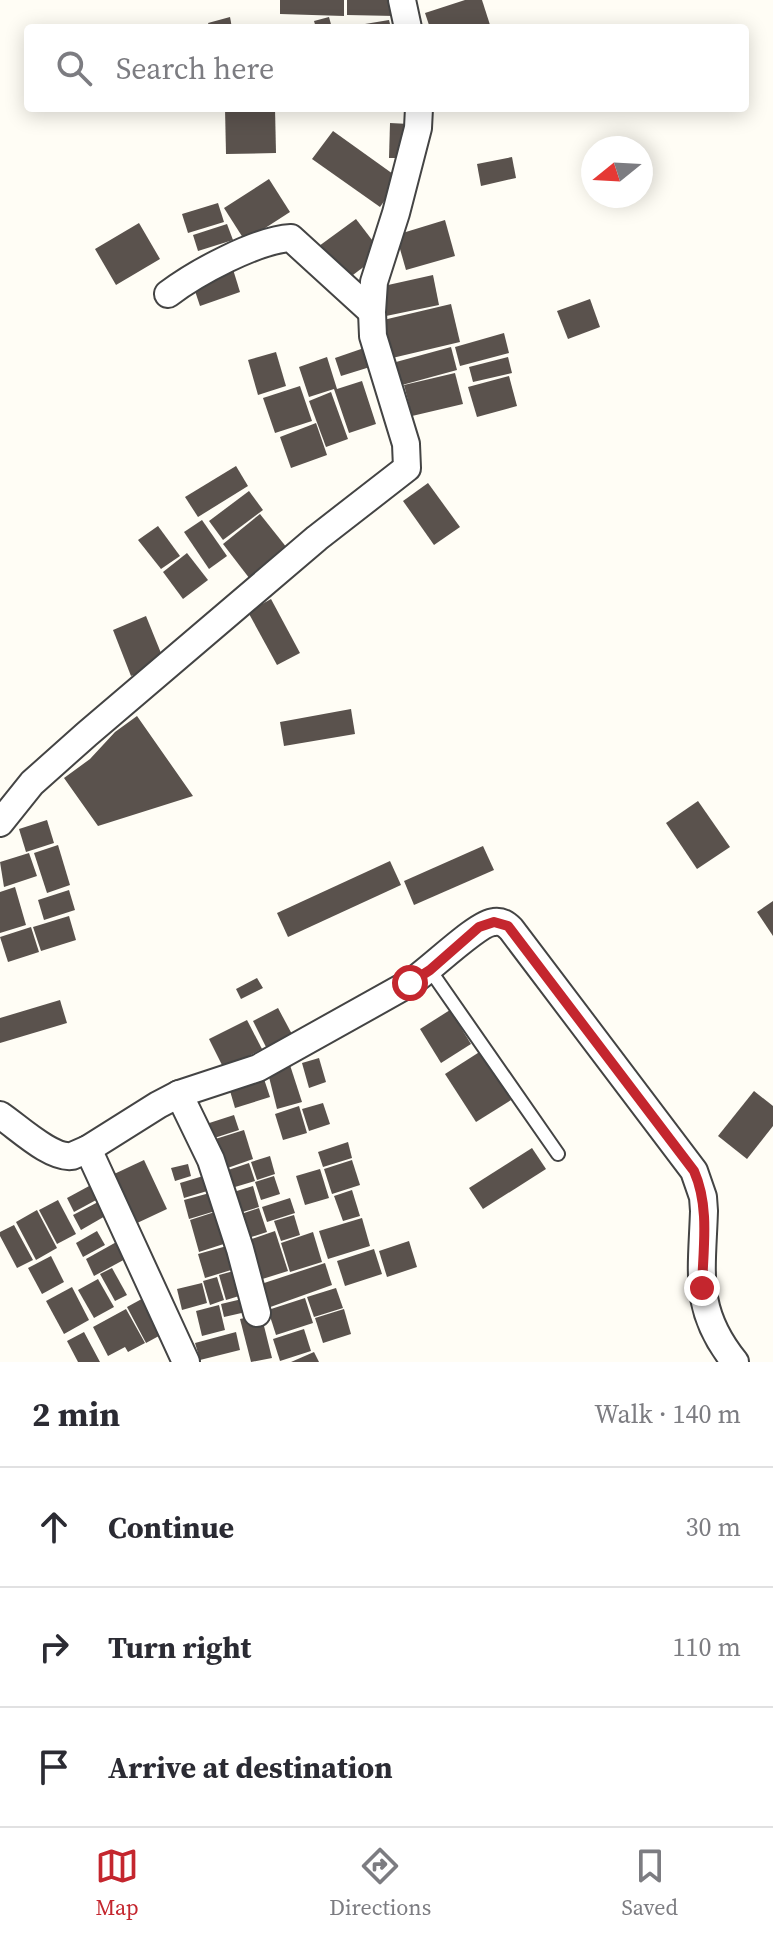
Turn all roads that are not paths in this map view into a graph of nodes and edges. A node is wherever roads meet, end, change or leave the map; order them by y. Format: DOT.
graph roads {
  1 [pos="402,0"];
  2 [pos="407,24"];
  3 [pos="419,112"];
  4 [pos="168,294"];
  5 [pos="372,312"];
  6 [pos="0,823"];
  7 [pos="430,970"];
  8 [pos="179,1094"];
  9 [pos="0,1115"];
  10 [pos="88,1149"];
  11 [pos="558,1154"];
  12 [pos="257,1313"];
  13 [pos="186,1362"];
  14 [pos="735,1362"];
  1 -- 2 [label="street"];
  3 -- 5 [label="street"];
  4 -- 5 [label="street"];
  5 -- 6 [label="street"];
  7 -- 8 [label="street"];
  7 -- 11 [label="lane"];
  7 -- 14 [label="street"];
  8 -- 10 [label="street"];
  8 -- 12 [label="street"];
  9 -- 10 [label="street"];
  10 -- 13 [label="street"];
}
